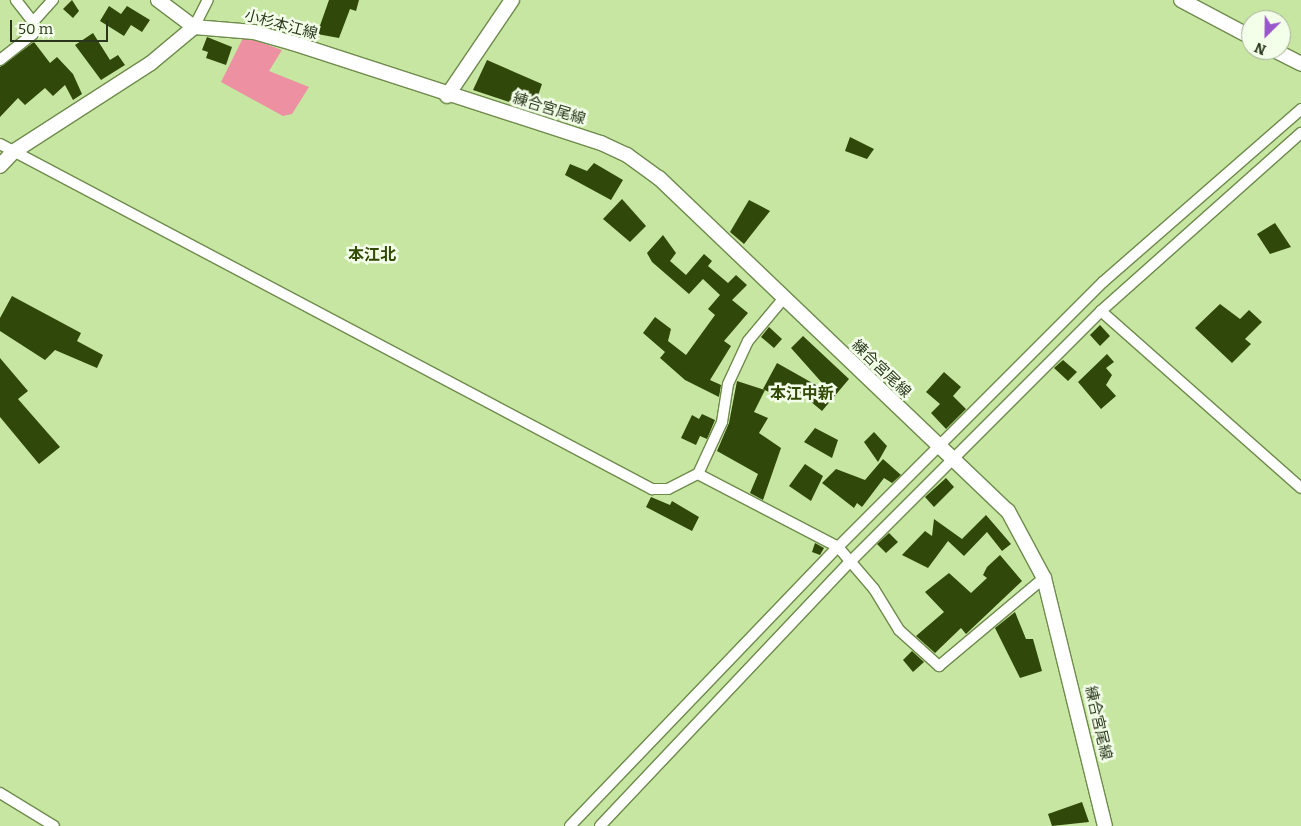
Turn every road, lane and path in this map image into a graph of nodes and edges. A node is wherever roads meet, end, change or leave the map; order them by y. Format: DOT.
graph roads {
  1 [pos="16,0"];
  2 [pos="53,0"];
  3 [pos="158,0"];
  4 [pos="208,0"];
  5 [pos="512,0"];
  6 [pos="1181,0"];
  7 [pos="33,22"];
  8 [pos="194,26"];
  9 [pos="1241,32"];
  10 [pos="0,60"];
  11 [pos="447,96"];
  12 [pos="1301,109"];
  13 [pos="1301,133"];
  14 [pos="0,144"];
  15 [pos="13,152"];
  16 [pos="0,166"];
  17 [pos="784,298"];
  18 [pos="1101,311"];
  19 [pos="940,448"];
  20 [pos="954,460"];
  21 [pos="698,474"];
  22 [pos="1301,488"];
  23 [pos="838,547"];
  24 [pos="850,562"];
  25 [pos="1044,578"];
  26 [pos="0,794"];
  27 [pos="54,826"];
  28 [pos="570,826"];
  29 [pos="600,826"];
  30 [pos="1105,826"];
  1 -- 7 [label="street"];
  2 -- 7 [label="street"];
  3 -- 8 [label="main road"];
  4 -- 8 [label="street"];
  5 -- 11 [label="main road"];
  6 -- 9 [label="main road"];
  7 -- 10 [label="street"];
  8 -- 11 [label="main road, 小杉本江線"];
  8 -- 15 [label="main road"];
  11 -- 17 [label="main road, 練合宮尾線"];
  12 -- 19 [label="street"];
  13 -- 18 [label="street"];
  14 -- 15 [label="street"];
  15 -- 16 [label="main road"];
  15 -- 21 [label="street"];
  17 -- 19 [label="main road, 練合宮尾線"];
  17 -- 21 [label="street"];
  18 -- 20 [label="street"];
  18 -- 22 [label="street"];
  19 -- 20 [label="main road, 練合宮尾線"];
  19 -- 23 [label="street"];
  20 -- 24 [label="street"];
  20 -- 25 [label="main road, 練合宮尾線"];
  21 -- 23 [label="street"];
  23 -- 24 [label="street"];
  23 -- 28 [label="street"];
  24 -- 25 [label="street"];
  24 -- 29 [label="street"];
  25 -- 30 [label="main road, 練合宮尾線"];
  26 -- 27 [label="street"];
}
